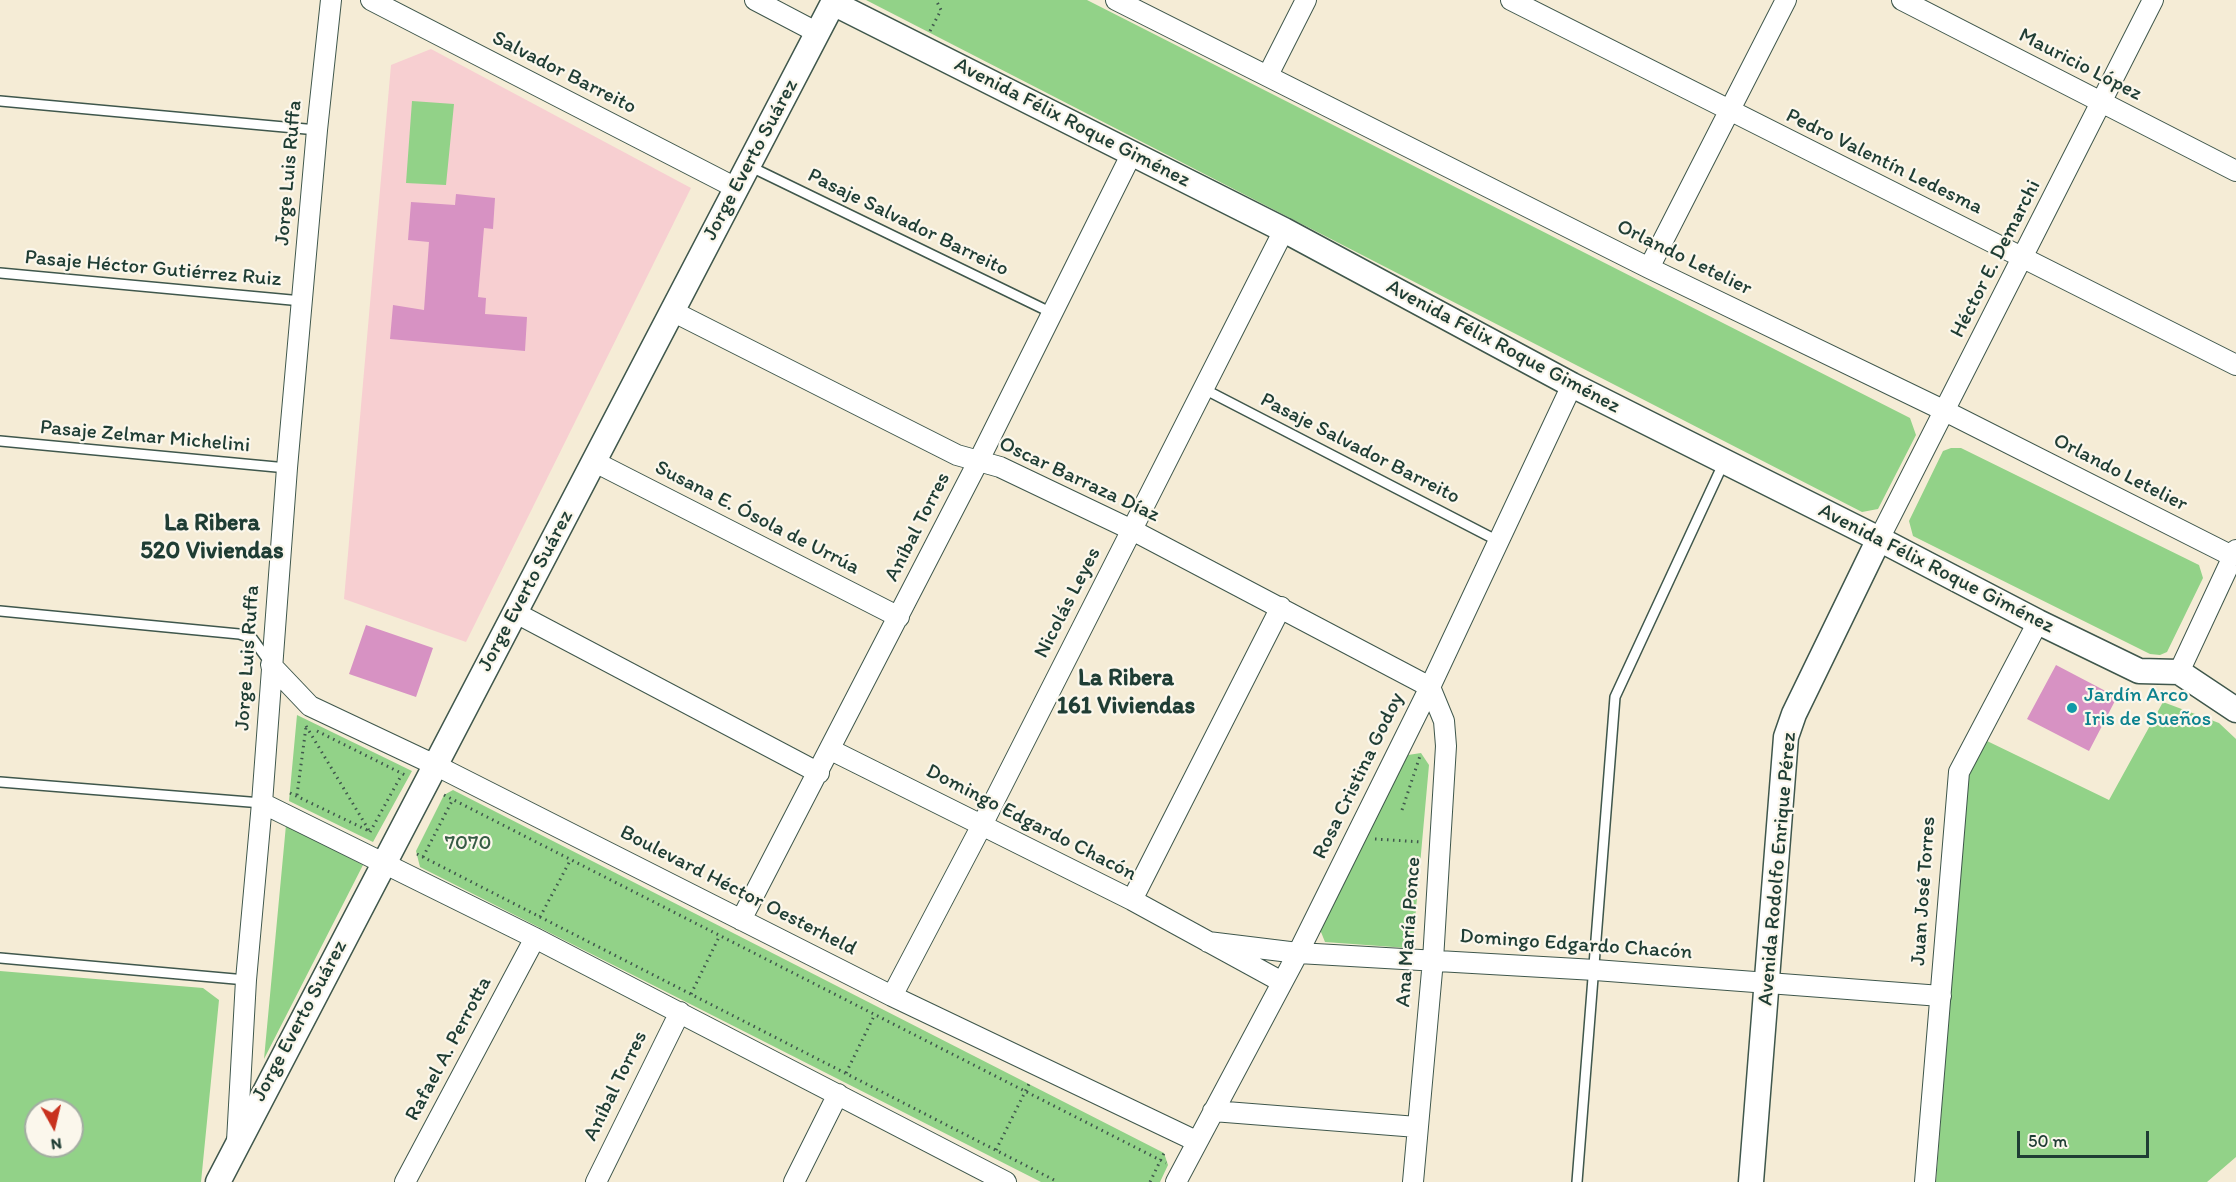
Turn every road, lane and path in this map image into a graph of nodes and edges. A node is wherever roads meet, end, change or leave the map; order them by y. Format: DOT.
graph roads {
  1 [pos="331,0"];
  2 [pos="371,0"];
  3 [pos="755,0"];
  4 [pos="936,0"];
  5 [pos="1116,0"];
  6 [pos="1306,0"];
  7 [pos="1511,0"];
  8 [pos="1786,0"];
  9 [pos="1902,0"];
  10 [pos="2153,0"];
  11 [pos="834,1"];
  12 [pos="818,33"];
  13 [pos="929,33"];
  14 [pos="1268,75"];
  15 [pos="0,101"];
  16 [pos="2102,104"];
  17 [pos="1730,112"];
  18 [pos="316,130"];
  19 [pos="1132,153"];
  20 [pos="748,165"];
  21 [pos="2236,171"];
  22 [pos="736,189"];
  23 [pos="1284,230"];
  24 [pos="2023,258"];
  25 [pos="1649,268"];
  26 [pos="0,273"];
  27 [pos="303,301"];
  28 [pos="672,311"];
  29 [pos="1052,312"];
  30 [pos="2236,365"];
  31 [pos="1572,385"];
  32 [pos="1204,389"];
  33 [pos="1945,411"];
  34 [pos="0,441"];
  35 [pos="979,460"];
  36 [pos="593,461"];
  37 [pos="1724,462"];
  38 [pos="287,468"];
  39 [pos="1132,530"];
  40 [pos="1879,539"];
  41 [pos="1500,542"];
  42 [pos="2234,553"];
  43 [pos="1281,607"];
  44 [pos="0,611"];
  45 [pos="514,612"];
  46 [pos="898,617"];
  47 [pos="2038,622"];
  48 [pos="271,665"];
  49 [pos="2179,672"];
  50 [pos="1430,687"];
  51 [pos="2236,710"];
  52 [pos="307,720"];
  53 [pos="306,726"];
  54 [pos="831,750"];
  55 [pos="1421,753"];
  56 [pos="435,765"];
  57 [pos="819,773"];
  58 [pos="402,774"];
  59 [pos="409,777"];
  60 [pos="0,782"];
  61 [pos="457,792"];
  62 [pos="290,793"];
  63 [pos="444,795"];
  64 [pos="297,796"];
  65 [pos="452,799"];
  66 [pos="262,803"];
  67 [pos="1402,810"];
  68 [pos="982,825"];
  69 [pos="370,832"];
  70 [pos="1366,838"];
  71 [pos="368,840"];
  72 [pos="1424,842"];
  73 [pos="574,852"];
  74 [pos="417,854"];
  75 [pos="423,857"];
  76 [pos="571,858"];
  77 [pos="383,862"];
  78 [pos="419,863"];
  79 [pos="1132,900"];
  80 [pos="540,917"];
  81 [pos="741,920"];
  82 [pos="723,928"];
  83 [pos="535,931"];
  84 [pos="720,935"];
  85 [pos="1208,942"];
  86 [pos="1298,953"];
  87 [pos="0,958"];
  88 [pos="1432,960"];
  89 [pos="1595,970"];
  90 [pos="246,980"];
  91 [pos="1282,982"];
  92 [pos="1768,982"];
  93 [pos="691,994"];
  94 [pos="1941,996"];
  95 [pos="886,1002"];
  96 [pos="683,1007"];
  97 [pos="875,1014"];
  98 [pos="846,1073"];
  99 [pos="1029,1084"];
  100 [pos="840,1087"];
  101 [pos="1025,1091"];
  102 [pos="1213,1111"];
  103 [pos="1417,1127"];
  104 [pos="237,1141"];
  105 [pos="1196,1141"];
  106 [pos="996,1150"];
  107 [pos="1164,1153"];
  108 [pos="1161,1161"];
  109 [pos="987,1171"];
  110 [pos="1172,1173"];
  111 [pos="218,1182"];
  112 [pos="405,1182"];
  113 [pos="596,1182"];
  114 [pos="794,1182"];
  115 [pos="1006,1182"];
  116 [pos="1058,1182"];
  117 [pos="1150,1182"];
  118 [pos="1413,1182"];
  119 [pos="1578,1182"];
  120 [pos="1752,1182"];
  121 [pos="1925,1182"];
  1 -- 18 [label="street, Jorge Luis Ruffa"];
  2 -- 22 [label="street, Salvador Barreito"];
  3 -- 12 [label="street"];
  4 -- 13 [label="path"];
  5 -- 14 [label="street, Orlando Letelier"];
  6 -- 14 [label="street"];
  7 -- 17 [label="street, Pedro Valentín Ledesma"];
  8 -- 17 [label="street"];
  9 -- 16 [label="street, Mauricio López"];
  10 -- 16 [label="street, Héctor E. Demarchi"];
  11 -- 12 [label="street, Jorge Everto Suárez"];
  11 -- 19 [label="street, Avenida Félix Roque Giménez"];
  12 -- 20 [label="street, Jorge Everto Suárez"];
  14 -- 25 [label="street, Orlando Letelier"];
  15 -- 18 [label="lane"];
  16 -- 21 [label="street, Mauricio López"];
  16 -- 24 [label="street, Héctor E. Demarchi"];
  17 -- 24 [label="street, Pedro Valentín Ledesma"];
  17 -- 25 [label="street"];
  18 -- 27 [label="street, Jorge Luis Ruffa"];
  19 -- 23 [label="street, Avenida Félix Roque Giménez"];
  19 -- 29 [label="street, Aníbal Torres"];
  20 -- 22 [label="street, Jorge Everto Suárez"];
  20 -- 29 [label="lane, Pasaje Salvador Barreito"];
  22 -- 28 [label="street, Jorge Everto Suárez"];
  23 -- 31 [label="street, Avenida Félix Roque Giménez"];
  23 -- 32 [label="street, Nicolás Leyes"];
  24 -- 30 [label="street, Pedro Valentín Ledesma"];
  24 -- 33 [label="street, Héctor E. Demarchi"];
  25 -- 33 [label="street, Orlando Letelier"];
  26 -- 27 [label="lane, Pasaje Héctor Gutiérrez Ruiz"];
  27 -- 38 [label="street, Jorge Luis Ruffa"];
  28 -- 35 [label="street, Oscar Barraza Díaz"];
  28 -- 36 [label="street, Jorge Everto Suárez"];
  29 -- 35 [label="street, Aníbal Torres"];
  31 -- 37 [label="street, Avenida Félix Roque Giménez"];
  31 -- 41 [label="street, Rosa Cristina Godoy"];
  32 -- 39 [label="street, Nicolás Leyes"];
  32 -- 41 [label="lane, Pasaje Salvador Barreito"];
  33 -- 40 [label="street, Héctor E. Demarchi"];
  33 -- 42 [label="street, Orlando Letelier"];
  34 -- 38 [label="lane, Pasaje Zelmar Michelini"];
  35 -- 39 [label="street, Oscar Barraza Díaz"];
  35 -- 46 [label="street, Aníbal Torres"];
  36 -- 45 [label="street, Jorge Everto Suárez"];
  36 -- 46 [label="street, Susana E. Ósola de Urrúa"];
  37 -- 40 [label="street, Avenida Félix Roque Giménez"];
  37 -- 89 [label="lane"];
  38 -- 48 [label="street, Jorge Luis Ruffa"];
  39 -- 43 [label="street, Oscar Barraza Díaz"];
  39 -- 68 [label="street, Nicolás Leyes"];
  40 -- 47 [label="street, Avenida Félix Roque Giménez"];
  40 -- 92 [label="street, Avenida Rodolfo Enrique Pérez"];
  41 -- 50 [label="street, Rosa Cristina Godoy"];
  42 -- 49 [label="street"];
  43 -- 50 [label="street, Oscar Barraza Díaz"];
  43 -- 79 [label="street"];
  44 -- 48 [label="lane"];
  45 -- 56 [label="street, Jorge Everto Suárez"];
  45 -- 57 [label="street"];
  46 -- 54 [label="street, Aníbal Torres"];
  47 -- 49 [label="street, Avenida Félix Roque Giménez"];
  47 -- 94 [label="street, Juan José Torres"];
  48 -- 56 [label="street, Boulevard Héctor Oesterheld"];
  48 -- 66 [label="street, Jorge Luis Ruffa"];
  49 -- 51 [label="street"];
  50 -- 86 [label="street, Rosa Cristina Godoy"];
  50 -- 88 [label="street, Ana María Ponce"];
  52 -- 53 [label="path"];
  53 -- 58 [label="path"];
  53 -- 64 [label="path"];
  53 -- 69 [label="path"];
  54 -- 57 [label="street, Aníbal Torres"];
  54 -- 68 [label="street, Domingo Edgardo Chacón"];
  55 -- 67 [label="path"];
  56 -- 77 [label="street, Jorge Everto Suárez"];
  56 -- 81 [label="street, Boulevard Héctor Oesterheld"];
  57 -- 81 [label="street, Aníbal Torres"];
  58 -- 59 [label="path"];
  58 -- 69 [label="path"];
  60 -- 66 [label="lane"];
  61 -- 65 [label="path"];
  62 -- 64 [label="path"];
  63 -- 65 [label="path"];
  64 -- 69 [label="path"];
  65 -- 75 [label="path"];
  65 -- 76 [label="path"];
  66 -- 77 [label="street"];
  66 -- 90 [label="street, Jorge Luis Ruffa"];
  68 -- 79 [label="street, Domingo Edgardo Chacón"];
  68 -- 95 [label="street, Nicolás Leyes"];
  69 -- 71 [label="path"];
  70 -- 72 [label="path"];
  73 -- 76 [label="path"];
  74 -- 75 [label="path"];
  75 -- 78 [label="path"];
  75 -- 80 [label="path"];
  76 -- 80 [label="path"];
  76 -- 84 [label="path"];
  77 -- 83 [label="street"];
  77 -- 104 [label="street, Jorge Everto Suárez"];
  79 -- 85 [label="street, Domingo Edgardo Chacón"];
  80 -- 83 [label="path"];
  80 -- 93 [label="path"];
  81 -- 95 [label="street, Boulevard Héctor Oesterheld"];
  82 -- 84 [label="path"];
  83 -- 96 [label="street"];
  83 -- 112 [label="street, Rafael A. Perrotta"];
  84 -- 93 [label="path"];
  84 -- 97 [label="path"];
  85 -- 86 [label="street, Domingo Edgardo Chacón"];
  85 -- 91 [label="street, Domingo Edgardo Chacón"];
  86 -- 88 [label="street, Domingo Edgardo Chacón"];
  86 -- 91 [label="street, Rosa Cristina Godoy"];
  87 -- 90 [label="lane"];
  88 -- 89 [label="street, Domingo Edgardo Chacón"];
  88 -- 103 [label="street, Ana María Ponce"];
  89 -- 92 [label="street, Domingo Edgardo Chacón"];
  89 -- 119 [label="lane"];
  90 -- 104 [label="street, Jorge Luis Ruffa"];
  91 -- 102 [label="street, Rosa Cristina Godoy"];
  92 -- 94 [label="street, Domingo Edgardo Chacón"];
  92 -- 120 [label="street, Avenida Rodolfo Enrique Pérez"];
  93 -- 96 [label="path"];
  93 -- 98 [label="path"];
  94 -- 121 [label="street, Juan José Torres"];
  95 -- 97 [label="path"];
  95 -- 105 [label="street, Boulevard Héctor Oesterheld"];
  96 -- 100 [label="street"];
  96 -- 113 [label="street, Aníbal Torres"];
  97 -- 98 [label="path"];
  97 -- 101 [label="path"];
  98 -- 100 [label="path"];
  98 -- 106 [label="path"];
  99 -- 101 [label="path"];
  100 -- 109 [label="street"];
  100 -- 114 [label="street"];
  101 -- 106 [label="path"];
  101 -- 108 [label="path"];
  102 -- 103 [label="street"];
  102 -- 105 [label="street, Rosa Cristina Godoy"];
  103 -- 118 [label="street, Ana María Ponce"];
  104 -- 111 [label="street, Jorge Everto Suárez"];
  105 -- 110 [label="street, Rosa Cristina Godoy"];
  106 -- 109 [label="path"];
  106 -- 116 [label="path"];
  107 -- 108 [label="path"];
  108 -- 110 [label="path"];
  108 -- 117 [label="path"];
  109 -- 115 [label="street"];
}
